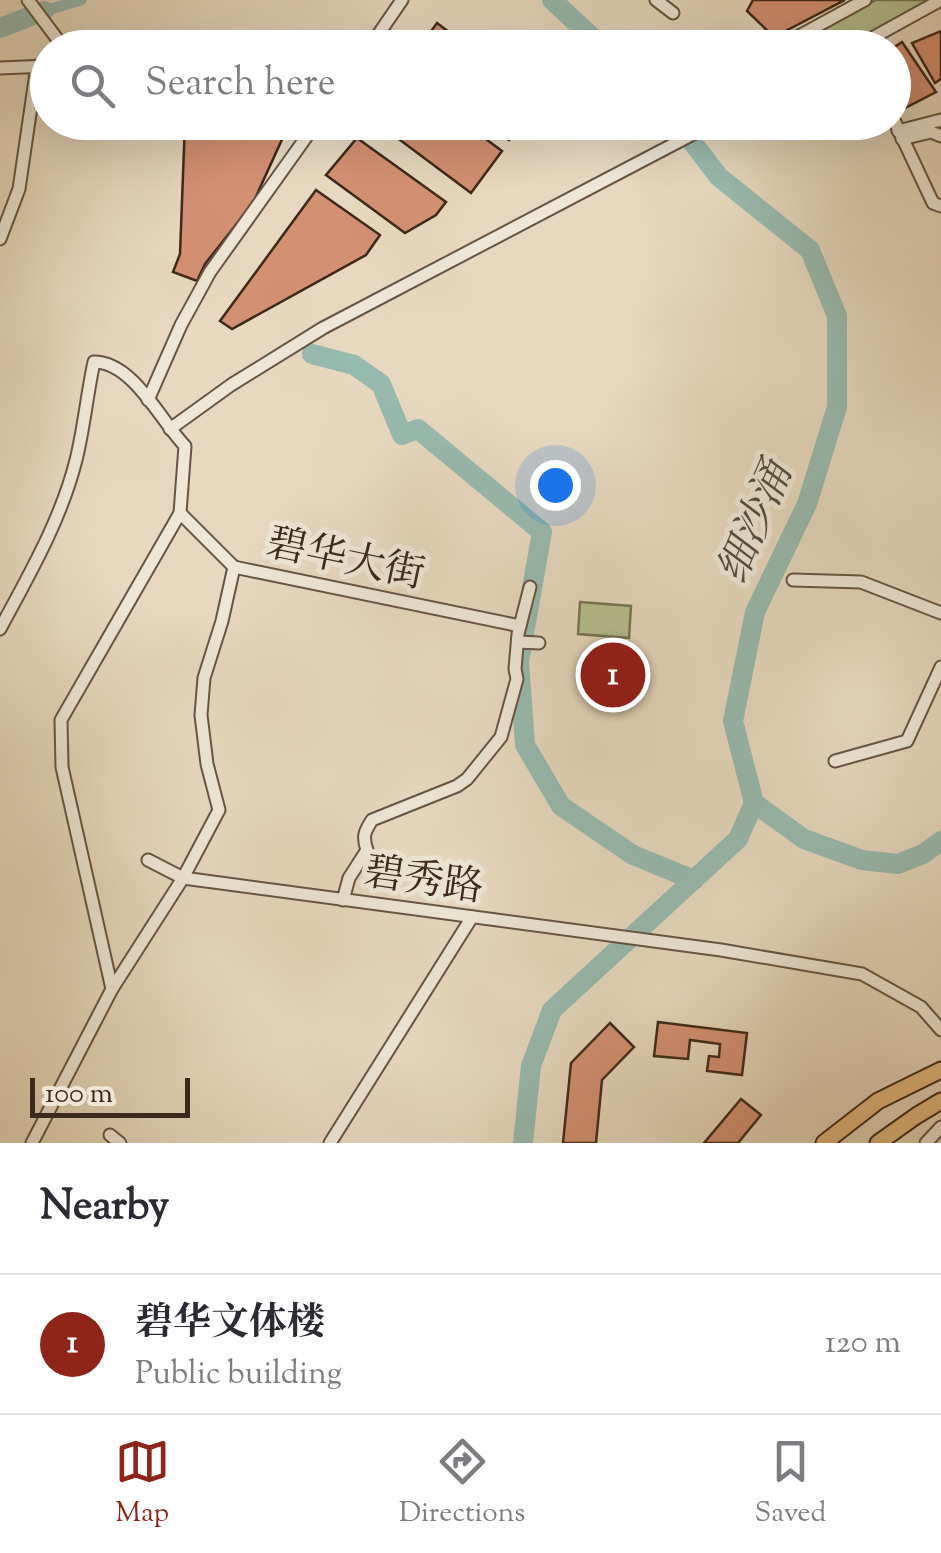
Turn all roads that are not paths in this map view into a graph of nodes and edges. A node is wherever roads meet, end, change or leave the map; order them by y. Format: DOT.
graph roads {
  1 [pos="28,0"];
  2 [pos="402,0"];
  3 [pos="656,0"];
  4 [pos="865,0"];
  5 [pos="941,0"];
  6 [pos="673,14"];
  7 [pos="50,30"];
  8 [pos="381,30"];
  9 [pos="810,30"];
  10 [pos="888,30"];
  11 [pos="30,67"];
  12 [pos="0,68"];
  13 [pos="941,120"];
  14 [pos="911,127"];
  15 [pos="30,130"];
  16 [pos="911,131"];
  17 [pos="941,136"];
  18 [pos="303,140"];
  19 [pos="684,140"];
  20 [pos="903,140"];
  21 [pos="941,206"];
  22 [pos="0,239"];
  23 [pos="148,400"];
  24 [pos="170,429"];
  25 [pos="180,514"];
  26 [pos="234,567"];
  27 [pos="794,580"];
  28 [pos="530,587"];
  29 [pos="941,613"];
  30 [pos="520,626"];
  31 [pos="0,629"];
  32 [pos="518,642"];
  33 [pos="539,643"];
  34 [pos="941,667"];
  35 [pos="835,761"];
  36 [pos="148,860"];
  37 [pos="182,878"];
  38 [pos="343,900"];
  39 [pos="472,917"];
  40 [pos="112,990"];
  41 [pos="941,1030"];
  42 [pos="941,1070"];
  43 [pos="941,1101"];
  44 [pos="941,1126"];
  45 [pos="32,1143"];
  46 [pos="330,1143"];
  47 [pos="824,1143"];
  48 [pos="878,1143"];
  49 [pos="926,1143"];
  1 -- 7 [label="street"];
  2 -- 8 [label="street"];
  3 -- 6 [label="street"];
  4 -- 9 [label="street"];
  5 -- 10 [label="street"];
  11 -- 12 [label="street"];
  13 -- 14 [label="street"];
  15 -- 22 [label="street"];
  16 -- 17 [label="street"];
  18 -- 23 [label="street"];
  19 -- 24 [label="street"];
  20 -- 21 [label="street"];
  23 -- 24 [label="street"];
  23 -- 31 [label="street"];
  24 -- 25 [label="street"];
  25 -- 26 [label="street, 碧华大街"];
  25 -- 40 [label="street"];
  26 -- 30 [label="street, 碧华大街"];
  26 -- 37 [label="street"];
  27 -- 29 [label="street"];
  28 -- 30 [label="street"];
  30 -- 32 [label="street"];
  32 -- 33 [label="street"];
  32 -- 38 [label="street"];
  34 -- 35 [label="street"];
  36 -- 37 [label="street"];
  37 -- 38 [label="street, 碧秀路"];
  37 -- 40 [label="street"];
  38 -- 39 [label="street, 碧秀路"];
  39 -- 41 [label="street, 碧秀路"];
  39 -- 46 [label="street"];
  40 -- 45 [label="street"];
  42 -- 47 [label="main road"];
  43 -- 48 [label="main road"];
  44 -- 49 [label="street"];
}
